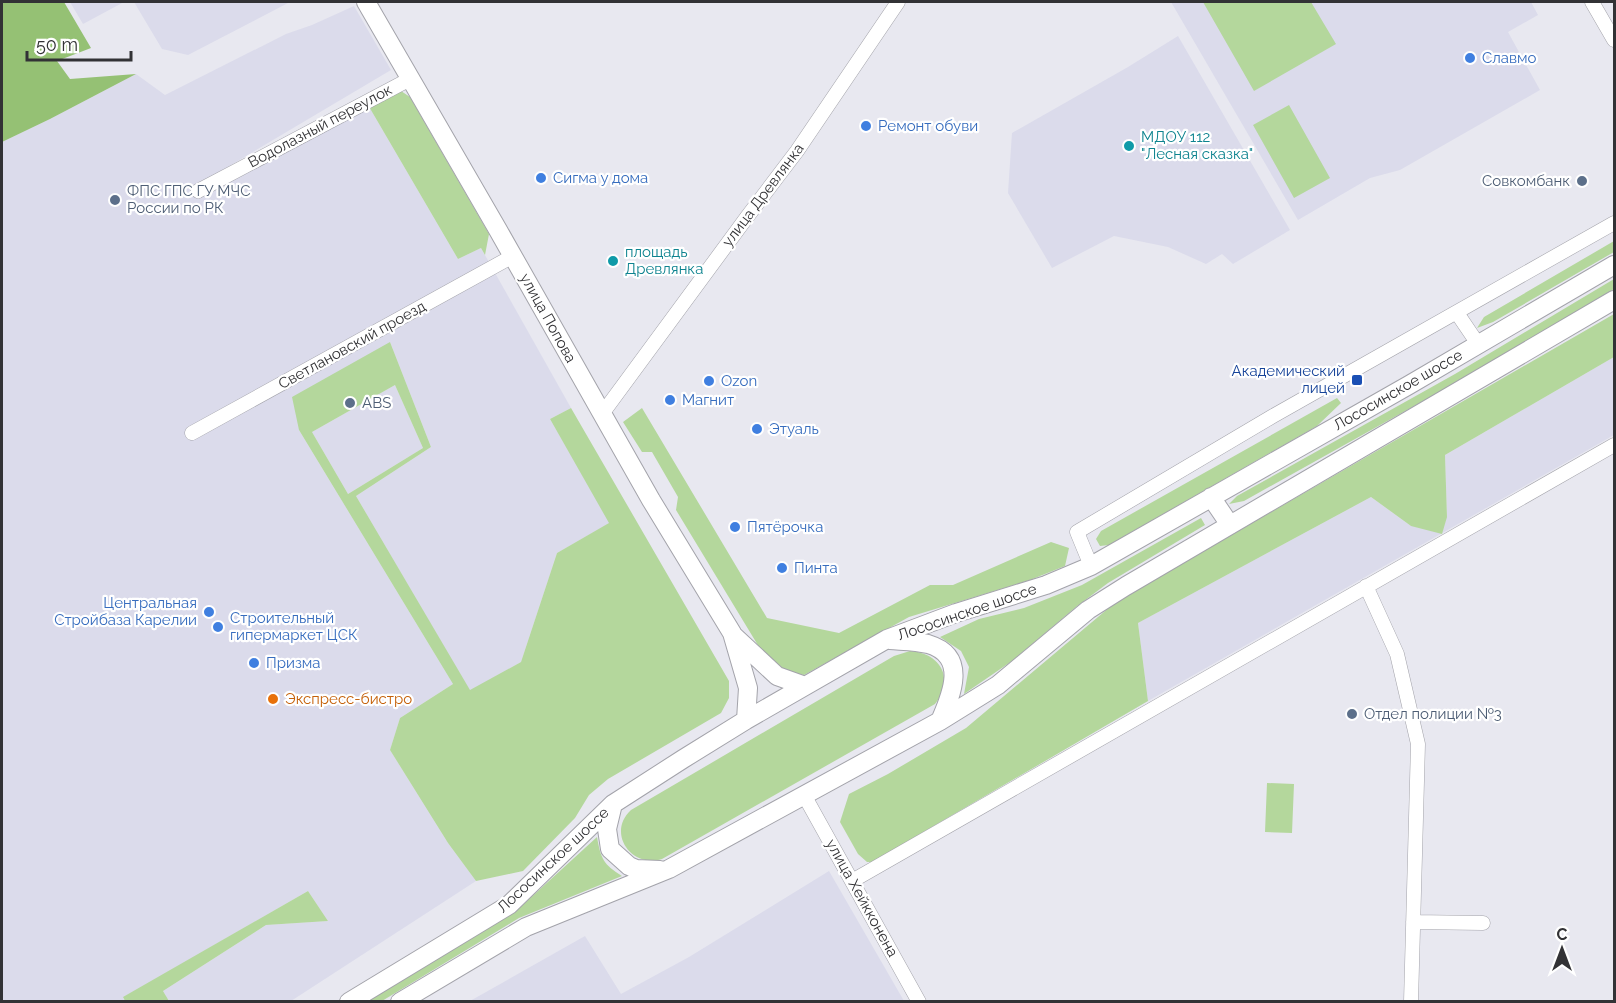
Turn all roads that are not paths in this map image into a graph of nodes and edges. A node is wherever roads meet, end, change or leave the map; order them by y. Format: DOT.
graph roads {
  1 [pos="366,2"];
  2 [pos="897,2"];
  3 [pos="1592,2"];
  4 [pos="1614,40"];
  5 [pos="410,79"];
  6 [pos="198,191"];
  7 [pos="1614,223"];
  8 [pos="513,256"];
  9 [pos="1614,265"];
  10 [pos="1614,300"];
  11 [pos="1457,313"];
  12 [pos="1478,344"];
  13 [pos="602,414"];
  14 [pos="192,433"];
  15 [pos="1614,445"];
  16 [pos="1211,497"];
  17 [pos="1230,525"];
  18 [pos="1091,566"];
  19 [pos="1366,586"];
  20 [pos="732,633"];
  21 [pos="887,639"];
  22 [pos="805,686"];
  23 [pos="746,720"];
  24 [pos="940,721"];
  25 [pos="804,795"];
  26 [pos="614,804"];
  27 [pos="669,870"];
  28 [pos="852,881"];
  29 [pos="1413,922"];
  30 [pos="1483,923"];
  31 [pos="349,1002"];
  32 [pos="400,1002"];
  33 [pos="919,1002"];
  34 [pos="1411,1002"];
  1 -- 5 [label="street, улица Попова"];
  2 -- 13 [label="street, улица Древлянка"];
  3 -- 4 [label="street"];
  5 -- 6 [label="street, Водолазный переулок"];
  5 -- 8 [label="street, улица Попова"];
  7 -- 11 [label="street"];
  8 -- 13 [label="street, улица Попова"];
  8 -- 14 [label="street, Светлановский проезд"];
  9 -- 12 [label="street, Лососинское шоссе"];
  10 -- 17 [label="street, Лососинское шоссе"];
  11 -- 12 [label="street"];
  11 -- 18 [label="street"];
  12 -- 16 [label="street, Лососинское шоссе"];
  13 -- 20 [label="street, улица Попова"];
  15 -- 19 [label="street"];
  16 -- 17 [label="street"];
  16 -- 18 [label="street, Лососинское шоссе"];
  17 -- 24 [label="street, Лососинское шоссе"];
  18 -- 21 [label="street, Лососинское шоссе"];
  19 -- 28 [label="street"];
  19 -- 29 [label="street"];
  20 -- 22 [label="street, улица Попова"];
  20 -- 23 [label="street, улица Попова"];
  21 -- 22 [label="street, Лососинское шоссе"];
  21 -- 24 [label="street"];
  22 -- 23 [label="street, Лососинское шоссе"];
  23 -- 26 [label="street, Лососинское шоссе"];
  24 -- 25 [label="street, Лососинское шоссе"];
  25 -- 27 [label="street, Лососинское шоссе"];
  25 -- 28 [label="street, улица Хейкконена"];
  26 -- 27 [label="street"];
  26 -- 31 [label="street, Лососинское шоссе"];
  27 -- 32 [label="street, Лососинское шоссе"];
  28 -- 33 [label="street, улица Хейкконена"];
  29 -- 30 [label="street"];
  29 -- 34 [label="street"];
}
